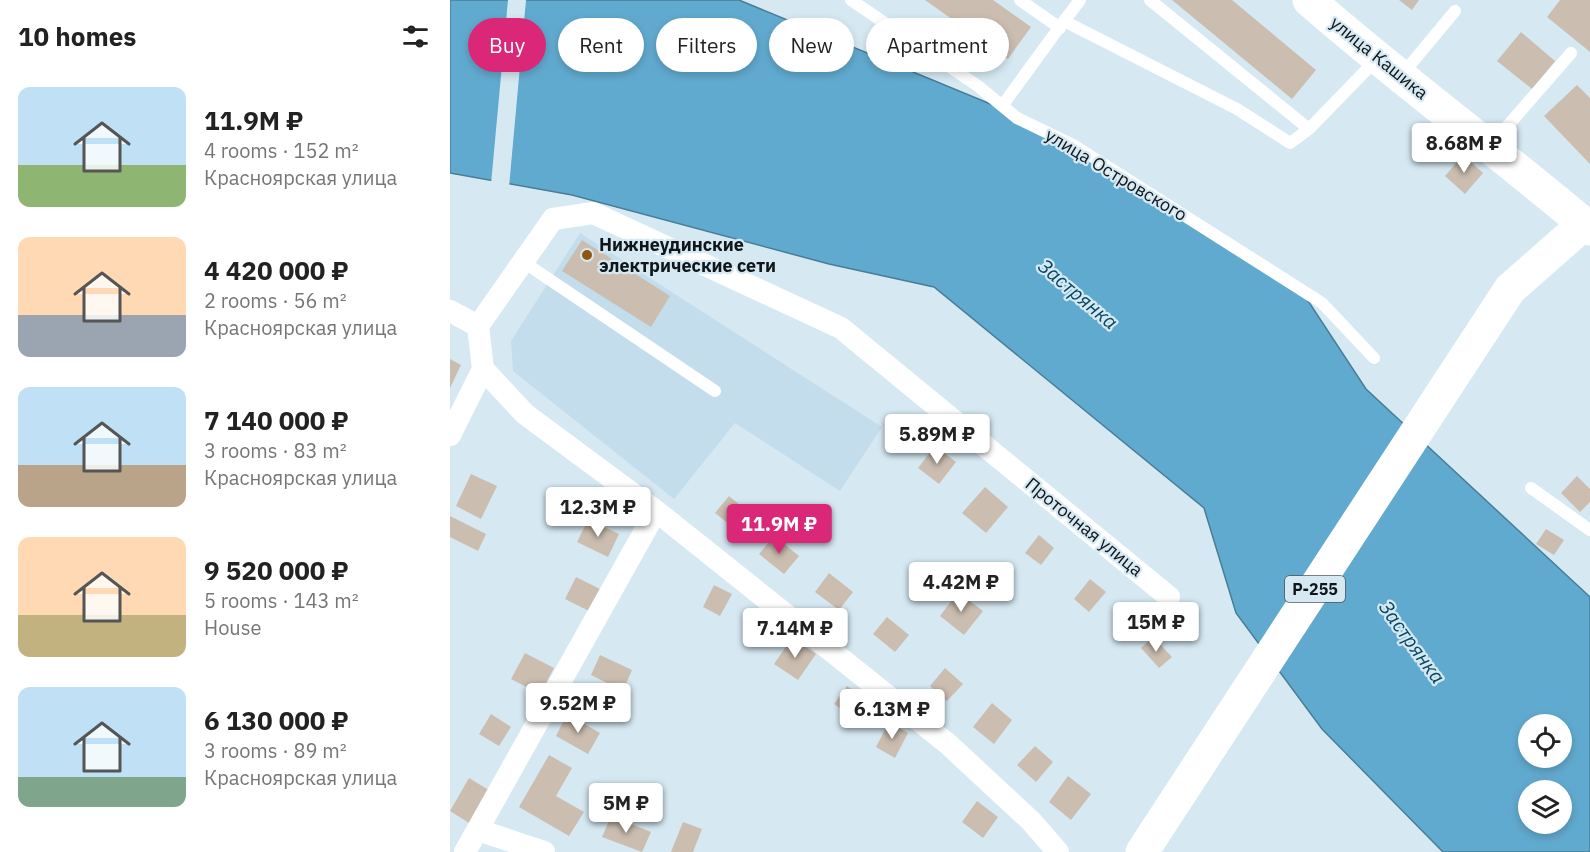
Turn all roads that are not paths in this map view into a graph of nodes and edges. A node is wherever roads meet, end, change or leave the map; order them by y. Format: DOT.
graph roads {
  1 [pos="851,0"];
  2 [pos="1020,0"];
  3 [pos="1080,0"];
  4 [pos="1150,0"];
  5 [pos="1309,0"];
  6 [pos="1455,11"];
  7 [pos="1062,25"];
  8 [pos="1571,53"];
  9 [pos="1389,68"];
  10 [pos="1002,106"];
  11 [pos="1310,129"];
  12 [pos="1490,145"];
  13 [pos="1588,224"];
  14 [pos="522,261"];
  15 [pos="450,311"];
  16 [pos="478,326"];
  17 [pos="1374,358"];
  18 [pos="483,369"];
  19 [pos="714,391"];
  20 [pos="450,435"];
  21 [pos="1531,488"];
  22 [pos="656,511"];
  23 [pos="1590,530"];
  24 [pos="1169,597"];
  25 [pos="478,830"];
  26 [pos="465,852"];
  27 [pos="544,852"];
  28 [pos="1058,852"];
  29 [pos="1142,852"];
  1 -- 10 [label="lane, улица Островского"];
  2 -- 7 [label="lane"];
  3 -- 7 [label="lane"];
  4 -- 11 [label="lane"];
  5 -- 9 [label="main road, улица Кашика"];
  6 -- 9 [label="lane"];
  7 -- 10 [label="lane"];
  7 -- 11 [label="lane"];
  8 -- 12 [label="lane"];
  9 -- 11 [label="lane"];
  9 -- 12 [label="main road, улица Кашика"];
  10 -- 17 [label="lane, улица Островского"];
  12 -- 13 [label="main road, улица Кашика"];
  13 -- 29 [label="main road, Р-255"];
  14 -- 16 [label="street, Проточная улица"];
  14 -- 19 [label="lane"];
  14 -- 24 [label="street, Проточная улица"];
  15 -- 16 [label="street"];
  16 -- 18 [label="street"];
  18 -- 20 [label="street"];
  18 -- 22 [label="street"];
  21 -- 23 [label="lane"];
  22 -- 25 [label="street"];
  22 -- 28 [label="street"];
  25 -- 26 [label="street"];
  25 -- 27 [label="street"];
}
